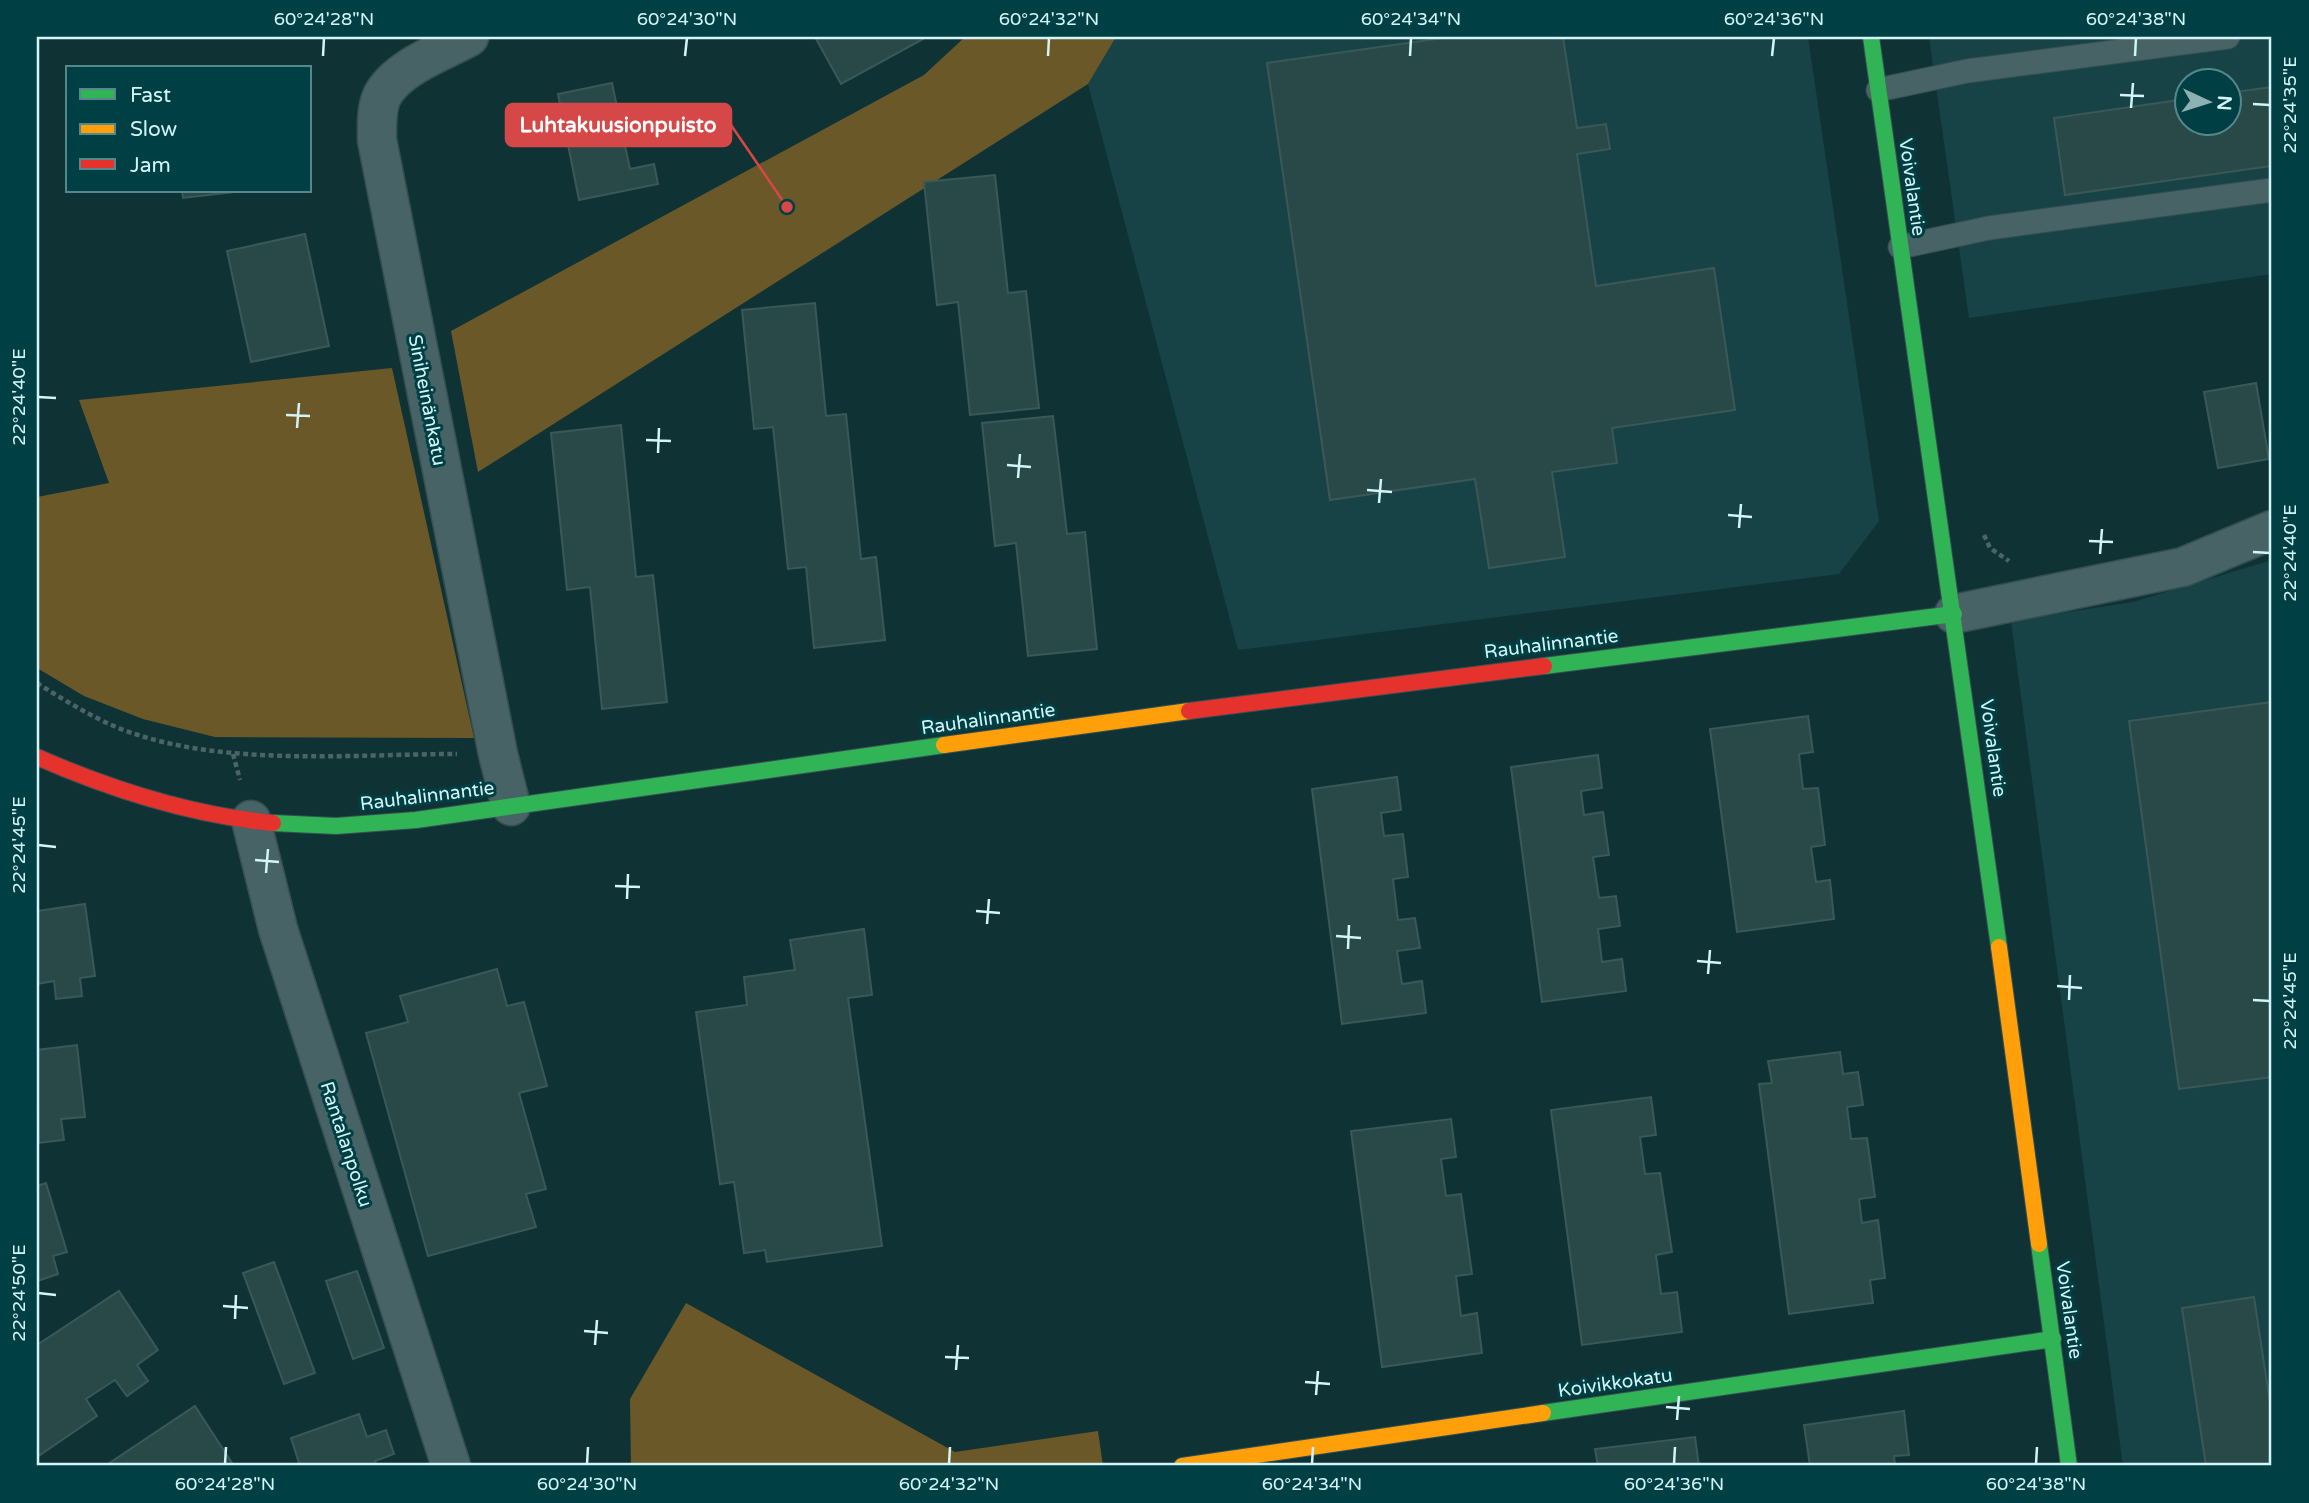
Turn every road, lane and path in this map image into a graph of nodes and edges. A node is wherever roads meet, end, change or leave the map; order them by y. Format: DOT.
graph roads {
  1 [pos="469,37"];
  2 [pos="1871,37"];
  3 [pos="2228,37"];
  4 [pos="1878,90"];
  5 [pos="2272,190"];
  6 [pos="1900,247"];
  7 [pos="2272,530"];
  8 [pos="1942,537"];
  9 [pos="2020,563"];
  10 [pos="1954,614"];
  11 [pos="37,682"];
  12 [pos="498,754"];
  13 [pos="37,757"];
  14 [pos="512,806"];
  15 [pos="251,820"];
  16 [pos="2053,1339"];
  17 [pos="451,1466"];
  18 [pos="1182,1466"];
  19 [pos="2069,1466"];
  1 -- 12 [label="street, Siniheinänkatu"];
  2 -- 4 [label="street, Voivalantie"];
  3 -- 4 [label="lane"];
  4 -- 6 [label="street, Voivalantie"];
  5 -- 6 [label="lane"];
  6 -- 8 [label="street, Voivalantie"];
  7 -- 10 [label="street"];
  8 -- 9 [label="path"];
  8 -- 10 [label="street, Voivalantie"];
  10 -- 14 [label="street, Rauhalinnantie"];
  10 -- 16 [label="street, Voivalantie"];
  11 -- 12 [label="path"];
  12 -- 14 [label="street, Siniheinänkatu"];
  13 -- 15 [label="street, Rauhalinnantie"];
  14 -- 15 [label="street, Rauhalinnantie"];
  15 -- 17 [label="street, Rantalanpolku"];
  16 -- 18 [label="street, Koivikkokatu"];
  16 -- 19 [label="street, Voivalantie"];
}
